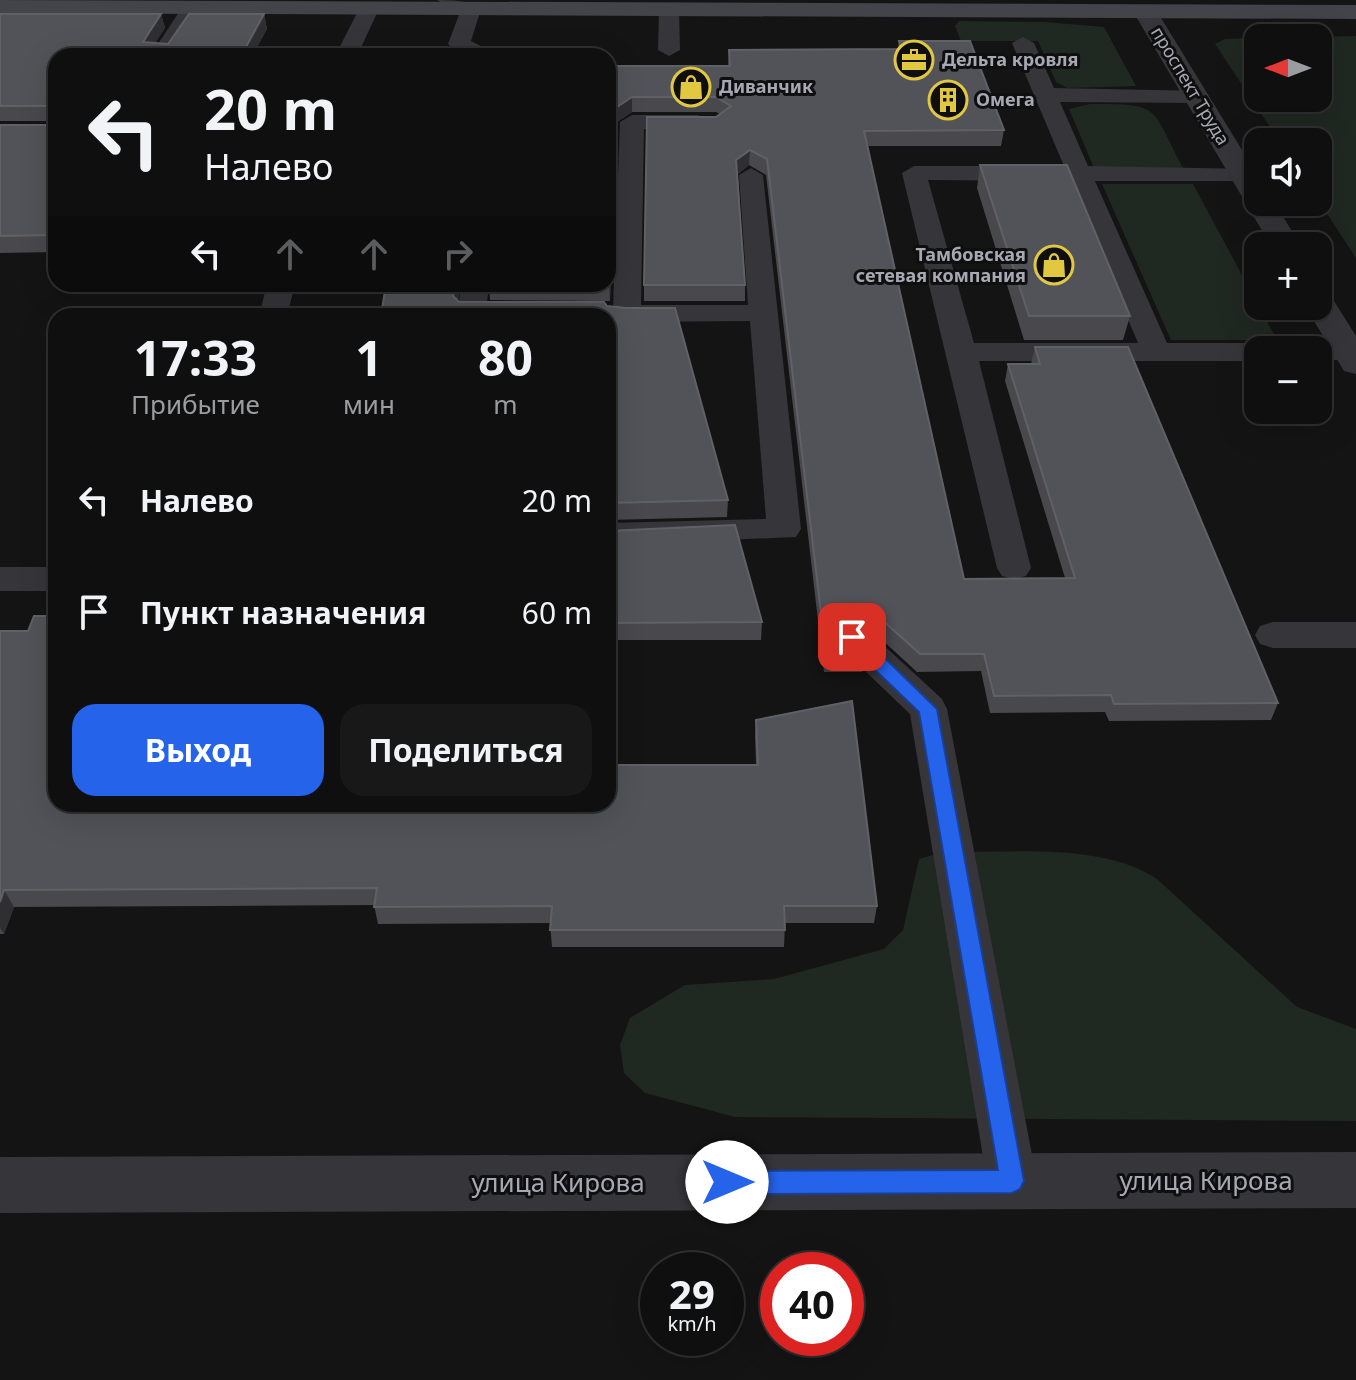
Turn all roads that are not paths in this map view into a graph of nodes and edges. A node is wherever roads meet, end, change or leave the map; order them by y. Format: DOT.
graph roads {
  1 [pos="447,0"];
  2 [pos="0,6"];
  3 [pos="192,7"];
  4 [pos="369,9"];
  5 [pos="471,9"];
  6 [pos="669,10"];
  7 [pos="1356,12"];
  8 [pos="1146,13"];
  9 [pos="1023,43"];
  10 [pos="166,48"];
  11 [pos="350,48"];
  12 [pos="469,48"];
  13 [pos="669,50"];
  14 [pos="1045,95"];
  15 [pos="1196,96"];
  16 [pos="716,122"];
  17 [pos="1079,174"];
  18 [pos="1243,174"];
  19 [pos="751,175"];
  20 [pos="472,304"];
  21 [pos="512,308"];
  22 [pos="763,313"];
  23 [pos="616,314"];
  24 [pos="627,314"];
  25 [pos="1326,320"];
  26 [pos="1156,351"];
  27 [pos="962,352"];
  28 [pos="1244,352"];
  29 [pos="1341,356"];
  30 [pos="616,534"];
  31 [pos="1014,568"];
  32 [pos="0,579"];
  33 [pos="48,579"];
  34 [pos="1273,635"];
  35 [pos="1356,635"];
  36 [pos="852,637"];
  37 [pos="1356,1180"];
  38 [pos="1012,1181"];
  39 [pos="0,1185"];
  1 -- 5 [label="lane"];
  2 -- 3 [label="main road"];
  3 -- 4 [label="main road"];
  3 -- 10 [label="lane"];
  4 -- 5 [label="main road"];
  4 -- 11 [label="lane"];
  5 -- 6 [label="main road"];
  5 -- 12 [label="lane"];
  6 -- 8 [label="main road"];
  6 -- 13 [label="lane"];
  7 -- 8 [label="main road"];
  8 -- 15 [label="street, проспект Труда"];
  9 -- 14 [label="lane"];
  14 -- 15 [label="lane"];
  14 -- 17 [label="lane"];
  15 -- 18 [label="street, проспект Труда"];
  16 -- 24 [label="lane"];
  17 -- 18 [label="lane"];
  17 -- 26 [label="lane"];
  17 -- 27 [label="lane"];
  19 -- 22 [label="lane"];
  20 -- 21 [label="lane"];
  22 -- 24 [label="lane"];
  22 -- 30 [label="lane"];
  23 -- 24 [label="lane"];
  25 -- 29 [label="street"];
  26 -- 27 [label="lane"];
  26 -- 28 [label="lane"];
  27 -- 31 [label="lane"];
  32 -- 33 [label="lane"];
  34 -- 35 [label="lane"];
  36 -- 38 [label="lane"];
  37 -- 38 [label="street, улица Кирова"];
  38 -- 39 [label="street, улица Кирова"];
}
